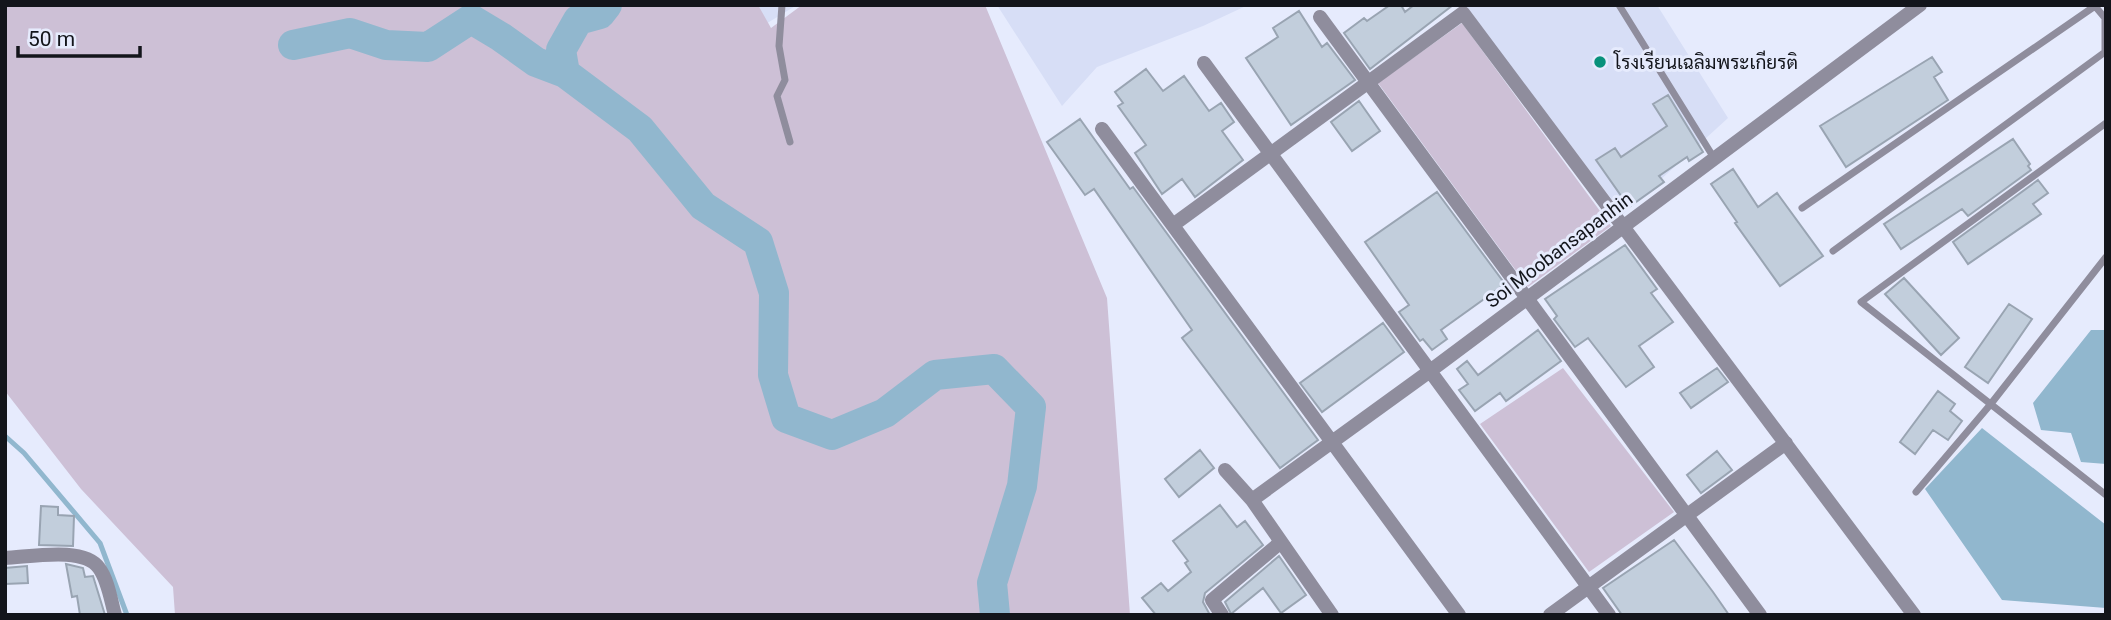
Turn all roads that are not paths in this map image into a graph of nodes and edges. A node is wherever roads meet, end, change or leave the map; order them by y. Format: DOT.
graph roads {
  1 [pos="782,5"];
  2 [pos="1619,5"];
  3 [pos="1920,5"];
  4 [pos="2094,5"];
  5 [pos="1320,17"];
  6 [pos="1204,63"];
  7 [pos="1368,83"];
  8 [pos="2106,123"];
  9 [pos="1102,129"];
  10 [pos="790,142"];
  11 [pos="1271,154"];
  12 [pos="1715,159"];
  13 [pos="1802,208"];
  14 [pos="1173,225"];
  15 [pos="1623,227"];
  16 [pos="1833,251"];
  17 [pos="2106,257"];
  18 [pos="1527,298"];
  19 [pos="1430,371"];
  20 [pos="1990,405"];
  21 [pos="1333,442"];
  22 [pos="1786,443"];
  23 [pos="1225,470"];
  24 [pos="1916,492"];
  25 [pos="2106,495"];
  26 [pos="1252,500"];
  27 [pos="1686,515"];
  28 [pos="1281,542"];
  29 [pos="5,558"];
  30 [pos="1589,587"];
  31 [pos="115,615"];
  32 [pos="1222,615"];
  33 [pos="1332,615"];
  34 [pos="1459,615"];
  35 [pos="1550,615"];
  36 [pos="1609,615"];
  37 [pos="1760,615"];
  38 [pos="1914,615"];
  1 -- 10 [label="lane"];
  2 -- 12 [label="lane"];
  3 -- 12 [label="street, Soi Moobansapanhin"];
  4 -- 13 [label="lane"];
  4 -- 16 [label="lane"];
  5 -- 7 [label="street"];
  6 -- 11 [label="street"];
  7 -- 11 [label="street"];
  7 -- 15 [label="street"];
  7 -- 18 [label="street"];
  8 -- 20 [label="lane"];
  9 -- 14 [label="street"];
  11 -- 14 [label="street"];
  11 -- 19 [label="street"];
  12 -- 15 [label="street, Soi Moobansapanhin"];
  14 -- 21 [label="street"];
  15 -- 18 [label="street, Soi Moobansapanhin"];
  15 -- 22 [label="street"];
  17 -- 20 [label="lane"];
  18 -- 19 [label="street, Soi Moobansapanhin"];
  18 -- 27 [label="street"];
  19 -- 21 [label="street, Soi Moobansapanhin"];
  19 -- 30 [label="street"];
  20 -- 24 [label="lane"];
  20 -- 25 [label="lane"];
  21 -- 26 [label="street, Soi Moobansapanhin"];
  21 -- 34 [label="street"];
  22 -- 27 [label="street"];
  22 -- 38 [label="street"];
  23 -- 26 [label="street"];
  26 -- 28 [label="street"];
  27 -- 30 [label="street"];
  27 -- 37 [label="street"];
  28 -- 32 [label="street"];
  28 -- 33 [label="street"];
  29 -- 31 [label="street"];
  30 -- 35 [label="street"];
  30 -- 36 [label="street"];
}
